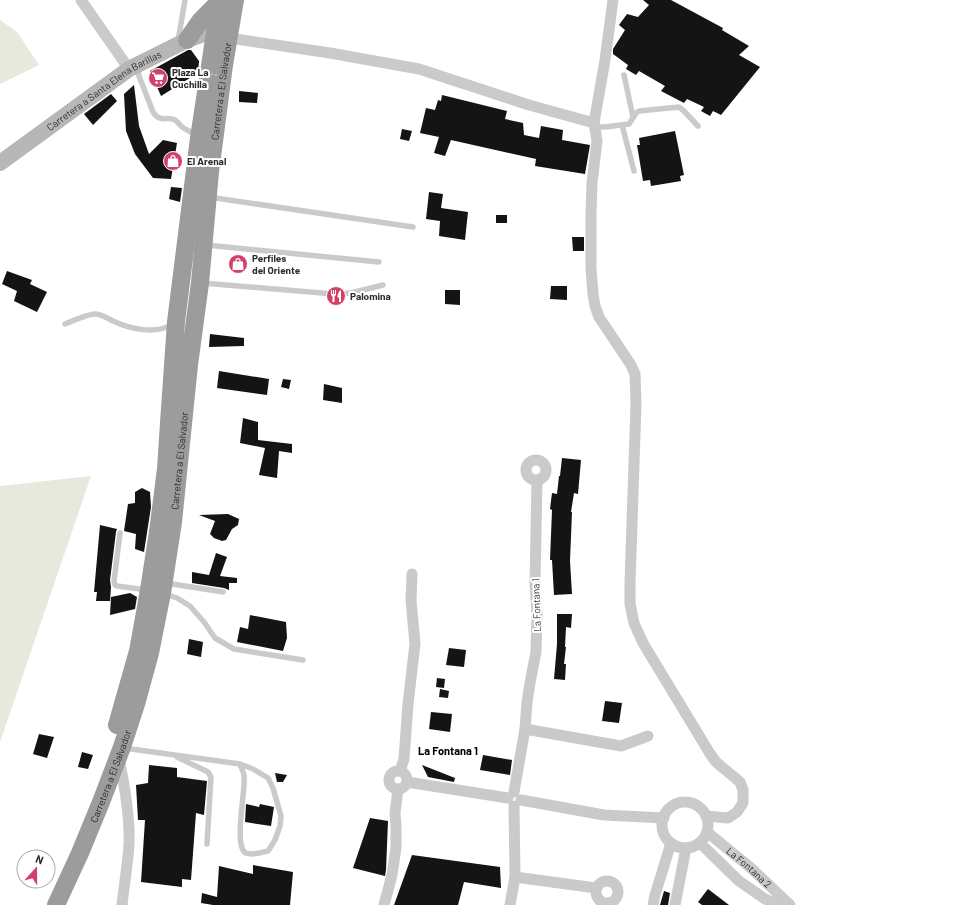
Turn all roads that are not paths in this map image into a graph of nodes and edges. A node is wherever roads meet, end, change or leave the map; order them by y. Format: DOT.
graph roads {
  1 [pos="81,0"];
  2 [pos="185,0"];
  3 [pos="225,0"];
  4 [pos="613,0"];
  5 [pos="219,38"];
  6 [pos="185,41"];
  7 [pos="133,67"];
  8 [pos="624,76"];
  9 [pos="633,117"];
  10 [pos="622,124"];
  11 [pos="594,125"];
  12 [pos="698,126"];
  13 [pos="200,138"];
  14 [pos="0,163"];
  15 [pos="634,171"];
  16 [pos="208,197"];
  17 [pos="413,227"];
  18 [pos="187,238"];
  19 [pos="204,245"];
  20 [pos="379,262"];
  21 [pos="200,283"];
  22 [pos="383,285"];
  23 [pos="197,308"];
  24 [pos="176,322"];
  25 [pos="65,324"];
  26 [pos="537,480"];
  27 [pos="120,533"];
  28 [pos="412,574"];
  29 [pos="159,589"];
  30 [pos="223,592"];
  31 [pos="303,660"];
  32 [pos="525,729"];
  33 [pos="648,736"];
  34 [pos="120,751"];
  35 [pos="171,754"];
  36 [pos="240,764"];
  37 [pos="400,771"];
  38 [pos="403,786"];
  39 [pos="514,799"];
  40 [pos="706,816"];
  41 [pos="663,821"];
  42 [pos="708,832"];
  43 [pos="671,843"];
  44 [pos="700,843"];
  45 [pos="207,844"];
  46 [pos="686,848"];
  47 [pos="515,877"];
  48 [pos="596,888"];
  49 [pos="43,905"];
  50 [pos="56,905"];
  51 [pos="122,905"];
  52 [pos="384,905"];
  53 [pos="510,905"];
  54 [pos="653,905"];
  55 [pos="676,905"];
  56 [pos="780,905"];
  57 [pos="790,905"];
  1 -- 7 [label="street"];
  2 -- 6 [label="lane"];
  3 -- 5 [label="highway, Carretera a El Salvador"];
  3 -- 6 [label="highway"];
  4 -- 11 [label="street"];
  5 -- 6 [label="highway"];
  5 -- 11 [label="street"];
  5 -- 13 [label="highway, Carretera a El Salvador"];
  5 -- 16 [label="highway, Carretera a El Salvador"];
  6 -- 7 [label="main road, Carretera a Santa Elena Barillas"];
  7 -- 13 [label="lane"];
  7 -- 14 [label="main road, Carretera a Santa Elena Barillas"];
  8 -- 9 [label="lane"];
  9 -- 10 [label="lane"];
  9 -- 12 [label="lane"];
  10 -- 11 [label="lane"];
  10 -- 15 [label="lane"];
  11 -- 40 [label="street"];
  13 -- 18 [label="highway, Carretera a El Salvador"];
  16 -- 17 [label="lane"];
  16 -- 19 [label="highway, Carretera a El Salvador"];
  18 -- 23 [label="highway"];
  18 -- 24 [label="highway, Carretera a El Salvador"];
  19 -- 20 [label="lane"];
  19 -- 21 [label="highway, Carretera a El Salvador"];
  21 -- 22 [label="lane"];
  21 -- 23 [label="highway, Carretera a El Salvador"];
  23 -- 29 [label="highway, Carretera a El Salvador"];
  24 -- 25 [label="lane"];
  24 -- 29 [label="highway, Carretera a El Salvador"];
  26 -- 32 [label="street, La Fontana 1"];
  27 -- 29 [label="lane"];
  28 -- 37 [label="street"];
  29 -- 30 [label="lane"];
  29 -- 31 [label="lane"];
  29 -- 34 [label="highway, Carretera a El Salvador"];
  29 -- 49 [label="highway, Carretera a El Salvador"];
  32 -- 33 [label="street"];
  32 -- 39 [label="street, La Fontana 1"];
  34 -- 35 [label="lane"];
  34 -- 50 [label="highway, Carretera a El Salvador"];
  34 -- 51 [label="street"];
  35 -- 36 [label="lane"];
  35 -- 45 [label="lane"];
  36 -- 36 [label="lane"];
  37 -- 38 [label="street"];
  37 -- 38 [label="street"];
  38 -- 39 [label="street"];
  38 -- 52 [label="street"];
  39 -- 41 [label="street"];
  39 -- 47 [label="street, La Fontana 1"];
  40 -- 41 [label="street"];
  40 -- 42 [label="street"];
  41 -- 43 [label="street"];
  42 -- 44 [label="street"];
  42 -- 57 [label="street, La Fontana 2"];
  43 -- 46 [label="street"];
  43 -- 54 [label="street"];
  44 -- 46 [label="street"];
  44 -- 56 [label="street, La Fontana 2"];
  46 -- 55 [label="street"];
  47 -- 48 [label="street"];
  47 -- 53 [label="street, La Fontana 1"];
}
